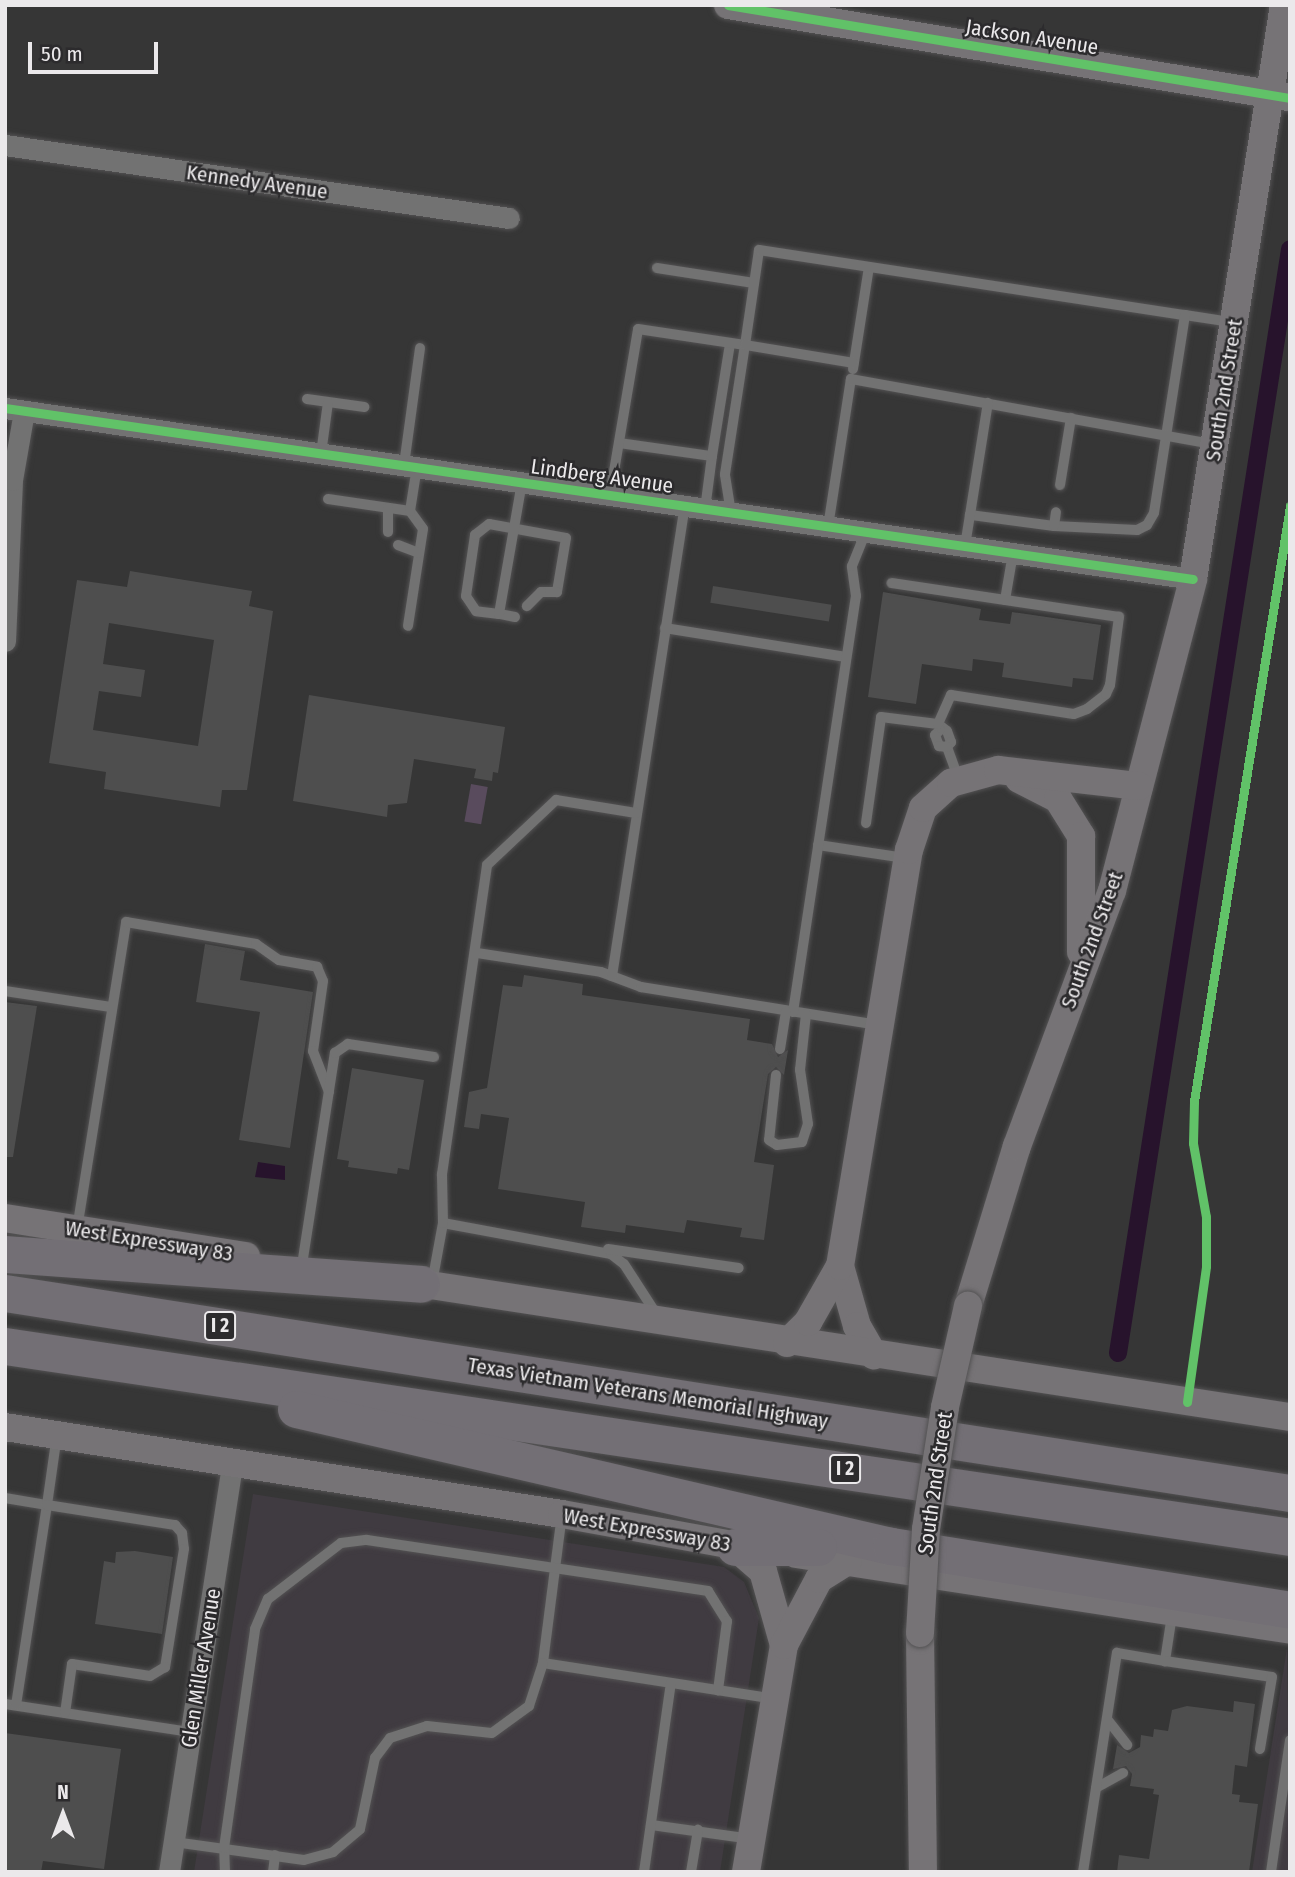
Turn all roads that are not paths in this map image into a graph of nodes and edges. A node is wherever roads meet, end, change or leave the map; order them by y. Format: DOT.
graph roads {
  1 [pos="728,5"];
  2 [pos="1284,5"];
  3 [pos="1280,96"];
  4 [pos="5,145"];
  5 [pos="509,218"];
  6 [pos="869,267"];
  7 [pos="657,268"];
  8 [pos="754,282"];
  9 [pos="1185,315"];
  10 [pos="1235,323"];
  11 [pos="730,343"];
  12 [pos="745,345"];
  13 [pos="420,348"];
  14 [pos="854,363"];
  15 [pos="851,379"];
  16 [pos="307,399"];
  17 [pos="328,402"];
  18 [pos="988,403"];
  19 [pos="364,407"];
  20 [pos="14,409"];
  21 [pos="1070,418"];
  22 [pos="1168,435"];
  23 [pos="619,443"];
  24 [pos="1216,444"];
  25 [pos="321,454"];
  26 [pos="712,456"];
  27 [pos="410,466"];
  28 [pos="522,482"];
  29 [pos="1060,485"];
  30 [pos="610,495"];
  31 [pos="328,499"];
  32 [pos="388,508"];
  33 [pos="695,508"];
  34 [pos="410,511"];
  35 [pos="1056,512"];
  36 [pos="731,513"];
  37 [pos="970,514"];
  38 [pos="1054,526"];
  39 [pos="828,527"];
  40 [pos="514,529"];
  41 [pos="388,531"];
  42 [pos="866,532"];
  43 [pos="398,545"];
  44 [pos="965,546"];
  45 [pos="419,553"];
  46 [pos="1013,553"];
  47 [pos="1194,579"];
  48 [pos="892,583"];
  49 [pos="1006,600"];
  50 [pos="527,606"];
  51 [pos="499,614"];
  52 [pos="514,617"];
  53 [pos="408,626"];
  54 [pos="666,628"];
  55 [pos="5,641"];
  56 [pos="846,657"];
  57 [pos="939,727"];
  58 [pos="959,780"];
  59 [pos="1139,786"];
  60 [pos="636,813"];
  61 [pos="866,823"];
  62 [pos="818,845"];
  63 [pos="910,848"];
  64 [pos="477,953"];
  65 [pos="1081,972"];
  66 [pos="612,976"];
  67 [pos="5,991"];
  68 [pos="111,1007"];
  69 [pos="790,1011"];
  70 [pos="806,1014"];
  71 [pos="878,1025"];
  72 [pos="780,1049"];
  73 [pos="434,1057"];
  74 [pos="776,1075"];
  75 [pos="329,1092"];
  76 [pos="5,1218"];
  77 [pos="443,1223"];
  78 [pos="77,1229"];
  79 [pos="595,1247"];
  80 [pos="5,1254"];
  81 [pos="302,1265"];
  82 [pos="840,1266"];
  83 [pos="739,1268"];
  84 [pos="426,1285"];
  85 [pos="5,1293"];
  86 [pos="662,1323"];
  87 [pos="787,1343"];
  88 [pos="5,1346"];
  89 [pos="874,1356"];
  90 [pos="175,1370"];
  91 [pos="1290,1418"];
  92 [pos="5,1427"];
  93 [pos="57,1435"];
  94 [pos="232,1463"];
  95 [pos="1290,1493"];
  96 [pos="5,1498"];
  97 [pos="47,1504"];
  98 [pos="562,1514"];
  99 [pos="1290,1537"];
  100 [pos="735,1547"];
  101 [pos="849,1549"];
  102 [pos="555,1567"];
  103 [pos="1290,1610"];
  104 [pos="1173,1612"];
  105 [pos="1290,1630"];
  106 [pos="784,1645"];
  107 [pos="1164,1661"];
  108 [pos="543,1663"];
  109 [pos="671,1683"];
  110 [pos="718,1690"];
  111 [pos="775,1699"];
  112 [pos="11,1705"];
  113 [pos="65,1713"];
  114 [pos="1107,1719"];
  115 [pos="191,1732"];
  116 [pos="1290,1740"];
  117 [pos="1127,1745"];
  118 [pos="1260,1749"];
  119 [pos="1123,1773"];
  120 [pos="1096,1788"];
  121 [pos="651,1825"];
  122 [pos="698,1830"];
  123 [pos="752,1839"];
  124 [pos="174,1842"];
  125 [pos="224,1848"];
  126 [pos="275,1855"];
  127 [pos="169,1872"];
  128 [pos="225,1872"];
  129 [pos="273,1872"];
  130 [pos="644,1872"];
  131 [pos="691,1872"];
  132 [pos="746,1872"];
  133 [pos="923,1872"];
  134 [pos="1083,1872"];
  135 [pos="1270,1872"];
  1 -- 3 [label="main road, Jackson Avenue"];
  2 -- 3 [label="main road, South 2nd Street"];
  3 -- 10 [label="main road, South 2nd Street"];
  4 -- 5 [label="street, Kennedy Avenue"];
  6 -- 8 [label="lane"];
  6 -- 9 [label="lane"];
  6 -- 14 [label="lane"];
  7 -- 8 [label="lane"];
  8 -- 12 [label="lane"];
  9 -- 10 [label="lane"];
  9 -- 22 [label="lane"];
  10 -- 24 [label="main road, South 2nd Street"];
  11 -- 12 [label="lane"];
  11 -- 23 [label="lane"];
  11 -- 26 [label="lane"];
  12 -- 14 [label="lane"];
  12 -- 36 [label="lane"];
  13 -- 27 [label="lane"];
  14 -- 15 [label="lane"];
  15 -- 18 [label="lane"];
  15 -- 39 [label="lane"];
  16 -- 17 [label="lane"];
  17 -- 19 [label="lane"];
  17 -- 25 [label="lane"];
  18 -- 21 [label="lane"];
  18 -- 37 [label="lane"];
  20 -- 25 [label="street, Lindberg Avenue"];
  20 -- 55 [label="street"];
  21 -- 22 [label="lane"];
  21 -- 29 [label="lane"];
  22 -- 24 [label="lane"];
  22 -- 38 [label="lane"];
  23 -- 26 [label="lane"];
  23 -- 30 [label="lane"];
  24 -- 47 [label="main road, South 2nd Street"];
  25 -- 27 [label="street, Lindberg Avenue"];
  26 -- 33 [label="lane"];
  27 -- 28 [label="street, Lindberg Avenue"];
  27 -- 34 [label="lane"];
  28 -- 30 [label="street, Lindberg Avenue"];
  28 -- 40 [label="lane"];
  30 -- 33 [label="street, Lindberg Avenue"];
  31 -- 32 [label="lane"];
  32 -- 34 [label="lane"];
  32 -- 41 [label="lane"];
  33 -- 36 [label="street, Lindberg Avenue"];
  33 -- 54 [label="lane"];
  34 -- 45 [label="lane"];
  35 -- 38 [label="lane"];
  36 -- 39 [label="street, Lindberg Avenue"];
  37 -- 38 [label="lane"];
  37 -- 44 [label="lane"];
  39 -- 42 [label="street, Lindberg Avenue"];
  40 -- 50 [label="lane"];
  40 -- 51 [label="lane"];
  40 -- 51 [label="lane"];
  42 -- 44 [label="street, Lindberg Avenue"];
  42 -- 56 [label="lane"];
  43 -- 45 [label="lane"];
  44 -- 46 [label="street, Lindberg Avenue"];
  45 -- 53 [label="lane"];
  46 -- 47 [label="street, Lindberg Avenue"];
  46 -- 49 [label="lane"];
  47 -- 59 [label="main road, South 2nd Street"];
  48 -- 49 [label="lane"];
  49 -- 57 [label="lane"];
  51 -- 52 [label="lane"];
  54 -- 56 [label="lane"];
  54 -- 60 [label="lane"];
  56 -- 62 [label="lane"];
  57 -- 58 [label="lane"];
  57 -- 61 [label="lane"];
  58 -- 59 [label="main road"];
  58 -- 63 [label="main road"];
  59 -- 65 [label="main road, South 2nd Street"];
  60 -- 64 [label="lane"];
  60 -- 66 [label="lane"];
  62 -- 63 [label="lane"];
  62 -- 69 [label="lane"];
  63 -- 65 [label="main road"];
  63 -- 71 [label="main road"];
  64 -- 66 [label="lane"];
  64 -- 77 [label="lane"];
  65 -- 133 [label="main road, South 2nd Street, bridge"];
  66 -- 69 [label="lane"];
  67 -- 68 [label="lane"];
  68 -- 75 [label="lane"];
  68 -- 78 [label="lane"];
  69 -- 70 [label="lane"];
  69 -- 72 [label="lane"];
  70 -- 71 [label="lane"];
  70 -- 74 [label="lane"];
  71 -- 82 [label="main road"];
  73 -- 75 [label="lane"];
  75 -- 81 [label="lane"];
  76 -- 78 [label="main road, West Expressway 83"];
  77 -- 79 [label="lane"];
  77 -- 84 [label="lane"];
  78 -- 81 [label="main road, West Expressway 83"];
  79 -- 83 [label="lane"];
  79 -- 86 [label="lane"];
  80 -- 84 [label="highway"];
  81 -- 84 [label="main road, West Expressway 83"];
  82 -- 87 [label="main road"];
  82 -- 89 [label="main road"];
  84 -- 86 [label="main road, West Expressway 83"];
  85 -- 95 [label="highway, Texas Vietnam Veterans Memorial Highway / I 2"];
  86 -- 87 [label="main road, West Expressway 83"];
  87 -- 89 [label="main road, West Expressway 83"];
  88 -- 90 [label="highway, I 2"];
  89 -- 91 [label="main road, West Expressway 83"];
  90 -- 99 [label="highway, I 2"];
  90 -- 101 [label="highway"];
  92 -- 93 [label="main road, West Expressway 83"];
  93 -- 94 [label="main road, West Expressway 83"];
  93 -- 97 [label="lane"];
  94 -- 98 [label="main road, West Expressway 83"];
  94 -- 115 [label="street, Glen Miller Avenue"];
  96 -- 97 [label="lane"];
  97 -- 112 [label="lane"];
  97 -- 113 [label="lane"];
  98 -- 100 [label="main road, West Expressway 83"];
  98 -- 102 [label="lane"];
  100 -- 101 [label="highway"];
  100 -- 106 [label="main road"];
  101 -- 103 [label="highway"];
  101 -- 104 [label="main road"];
  101 -- 106 [label="main road"];
  102 -- 108 [label="lane"];
  102 -- 110 [label="lane"];
  102 -- 125 [label="lane"];
  104 -- 105 [label="main road"];
  104 -- 107 [label="lane"];
  106 -- 111 [label="main road"];
  107 -- 114 [label="lane"];
  107 -- 118 [label="lane"];
  108 -- 109 [label="lane"];
  108 -- 126 [label="lane"];
  109 -- 110 [label="lane"];
  109 -- 121 [label="lane"];
  110 -- 111 [label="lane"];
  111 -- 123 [label="main road"];
  112 -- 113 [label="lane"];
  113 -- 115 [label="lane"];
  114 -- 117 [label="lane"];
  114 -- 120 [label="lane"];
  115 -- 124 [label="street, Glen Miller Avenue"];
  116 -- 135 [label="lane"];
  119 -- 120 [label="lane"];
  120 -- 134 [label="lane"];
  121 -- 122 [label="lane"];
  121 -- 130 [label="lane"];
  122 -- 123 [label="lane"];
  122 -- 131 [label="lane"];
  123 -- 132 [label="main road"];
  124 -- 125 [label="lane"];
  124 -- 127 [label="street, Glen Miller Avenue"];
  125 -- 126 [label="lane"];
  125 -- 128 [label="lane"];
  126 -- 129 [label="lane"];
}
